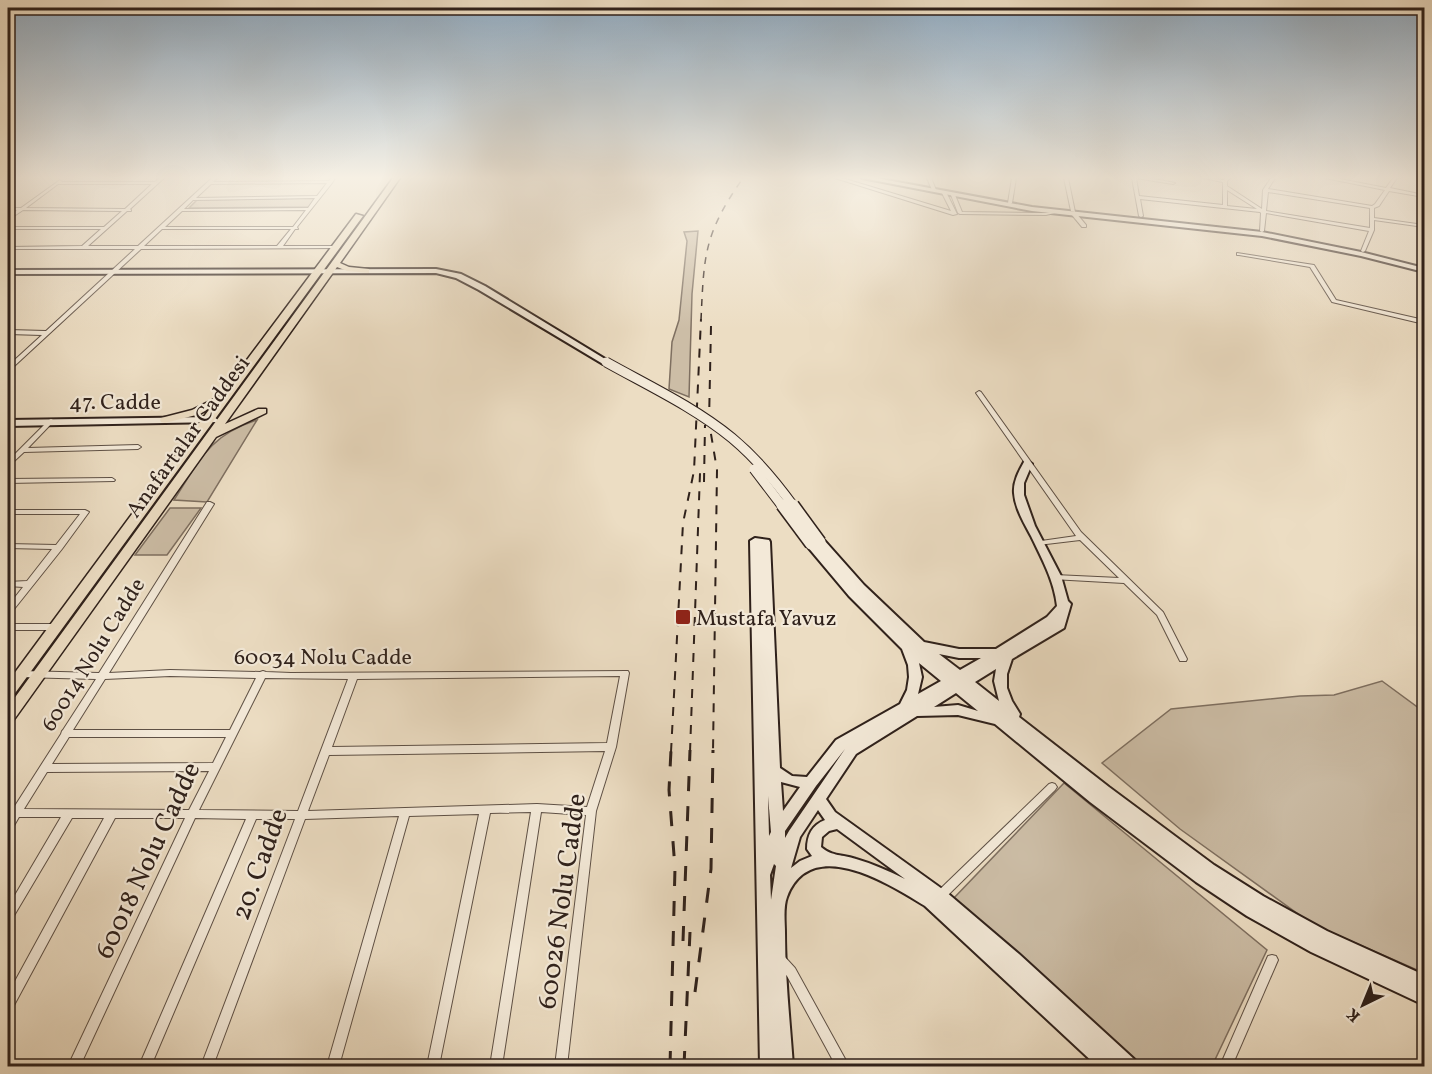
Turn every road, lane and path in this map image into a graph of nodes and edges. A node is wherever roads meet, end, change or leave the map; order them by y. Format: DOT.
graph roads {
  1 [pos="106,228"];
  2 [pos="162,228"];
  3 [pos="296,228"];
  4 [pos="351,228"];
  5 [pos="358,228"];
  6 [pos="1216,228"];
  7 [pos="1239,228"];
  8 [pos="1361,228"];
  9 [pos="1372,230"];
  10 [pos="1262,231"];
  11 [pos="279,247"];
  12 [pos="336,247"];
  13 [pos="8,248"];
  14 [pos="82,248"];
  15 [pos="138,248"];
  16 [pos="1363,251"];
  17 [pos="1239,254"];
  18 [pos="1425,268"];
  19 [pos="366,271"];
  20 [pos="8,272"];
  21 [pos="109,274"];
  22 [pos="348,274"];
  23 [pos="299,275"];
  24 [pos="322,275"];
  25 [pos="8,277"];
  26 [pos="1425,322"];
  27 [pos="8,332"];
  28 [pos="48,333"];
  29 [pos="604,363"];
  30 [pos="8,369"];
  31 [pos="979,393"];
  32 [pos="228,401"];
  33 [pos="223,419"];
  34 [pos="165,420"];
  35 [pos="207,420"];
  36 [pos="51,421"];
  37 [pos="8,423"];
  38 [pos="211,437"];
  39 [pos="138,447"];
  40 [pos="22,450"];
  41 [pos="8,464"];
  42 [pos="1027,464"];
  43 [pos="112,480"];
  44 [pos="8,481"];
  45 [pos="210,504"];
  46 [pos="8,512"];
  47 [pos="1082,538"];
  48 [pos="1041,543"];
  49 [pos="8,546"];
  50 [pos="59,547"];
  51 [pos="1055,577"];
  52 [pos="1126,581"];
  53 [pos="8,584"];
  54 [pos="29,584"];
  55 [pos="8,611"];
  56 [pos="8,627"];
  57 [pos="55,627"];
  58 [pos="911,644"];
  59 [pos="1006,654"];
  60 [pos="1183,658"];
  61 [pos="625,673"];
  62 [pos="21,674"];
  63 [pos="39,674"];
  64 [pos="263,674"];
  65 [pos="354,675"];
  66 [pos="101,676"];
  67 [pos="957,681"];
  68 [pos="8,692"];
  69 [pos="908,709"];
  70 [pos="8,717"];
  71 [pos="1005,726"];
  72 [pos="1028,730"];
  73 [pos="65,733"];
  74 [pos="233,734"];
  75 [pos="611,747"];
  76 [pos="325,751"];
  77 [pos="216,766"];
  78 [pos="44,768"];
  79 [pos="773,770"];
  80 [pos="811,782"];
  81 [pos="1052,787"];
  82 [pos="818,799"];
  83 [pos="537,808"];
  84 [pos="485,811"];
  85 [pos="591,811"];
  86 [pos="12,813"];
  87 [pos="69,813"];
  88 [pos="112,813"];
  89 [pos="405,813"];
  90 [pos="192,815"];
  91 [pos="253,815"];
  92 [pos="301,815"];
  93 [pos="840,823"];
  94 [pos="8,826"];
  95 [pos="779,829"];
  96 [pos="826,860"];
  97 [pos="781,873"];
  98 [pos="763,875"];
  99 [pos="940,896"];
  100 [pos="779,897"];
  101 [pos="8,916"];
  102 [pos="779,959"];
  103 [pos="1272,960"];
  104 [pos="1425,983"];
  105 [pos="1425,997"];
  106 [pos="8,1005"];
  107 [pos="74,1066"];
  108 [pos="145,1066"];
  109 [pos="207,1066"];
  110 [pos="333,1066"];
  111 [pos="433,1066"];
  112 [pos="496,1066"];
  113 [pos="561,1066"];
  114 [pos="768,1066"];
  115 [pos="784,1066"];
  116 [pos="843,1066"];
  117 [pos="1109,1066"];
  118 [pos="1129,1066"];
  119 [pos="1226,1066"];
  1 -- 14 [label="street"];
  2 -- 15 [label="street"];
  3 -- 11 [label="street"];
  4 -- 12 [label="main road, Anafartalar Caddesi"];
  5 -- 24 [label="main road, Anafartalar Caddesi"];
  6 -- 18 [label="street"];
  7 -- 10 [label="street"];
  8 -- 9 [label="street"];
  9 -- 16 [label="street"];
  10 -- 16 [label="street"];
  11 -- 12 [label="street"];
  11 -- 15 [label="street"];
  12 -- 24 [label="main road, Anafartalar Caddesi"];
  13 -- 14 [label="street"];
  14 -- 15 [label="street"];
  15 -- 21 [label="street"];
  16 -- 18 [label="street"];
  17 -- 26 [label="street"];
  19 -- 24 [label="main road"];
  19 -- 29 [label="street"];
  20 -- 21 [label="street"];
  21 -- 23 [label="street"];
  21 -- 24 [label="street"];
  21 -- 25 [label="street"];
  21 -- 28 [label="street"];
  22 -- 24 [label="street"];
  22 -- 24 [label="main road"];
  22 -- 29 [label="street"];
  23 -- 24 [label="main road"];
  24 -- 32 [label="main road, Anafartalar Caddesi"];
  27 -- 28 [label="street"];
  28 -- 30 [label="street"];
  29 -- 58 [label="street, bridge"];
  31 -- 42 [label="street"];
  32 -- 33 [label="main road, Anafartalar Caddesi"];
  32 -- 34 [label="main road"];
  32 -- 35 [label="main road, Anafartalar Caddesi"];
  32 -- 38 [label="main road"];
  33 -- 35 [label="street, 47. Cadde"];
  33 -- 38 [label="main road, Anafartalar Caddesi"];
  34 -- 35 [label="street, 47. Cadde"];
  34 -- 36 [label="street, 47. Cadde"];
  35 -- 57 [label="main road, Anafartalar Caddesi"];
  36 -- 37 [label="street, 47. Cadde"];
  36 -- 40 [label="street"];
  38 -- 63 [label="main road, Anafartalar Caddesi"];
  39 -- 40 [label="street"];
  40 -- 41 [label="street"];
  42 -- 47 [label="street"];
  42 -- 48 [label="street"];
  43 -- 44 [label="street"];
  45 -- 66 [label="street, 60014 Nolu Cadde"];
  46 -- 50 [label="street"];
  47 -- 48 [label="street"];
  47 -- 52 [label="street"];
  48 -- 51 [label="street"];
  49 -- 50 [label="street"];
  50 -- 54 [label="street"];
  51 -- 52 [label="street"];
  51 -- 59 [label="street"];
  52 -- 60 [label="street"];
  53 -- 54 [label="street"];
  54 -- 55 [label="street"];
  56 -- 57 [label="street"];
  57 -- 62 [label="main road, Anafartalar Caddesi"];
  58 -- 59 [label="street"];
  58 -- 67 [label="street"];
  58 -- 69 [label="street"];
  59 -- 67 [label="street"];
  59 -- 72 [label="street"];
  61 -- 65 [label="street, 60034 Nolu Cadde"];
  61 -- 75 [label="street, 60026 Nolu Cadde"];
  62 -- 63 [label="street, 60034 Nolu Cadde"];
  62 -- 68 [label="main road, Anafartalar Caddesi"];
  63 -- 66 [label="street, 60034 Nolu Cadde"];
  63 -- 70 [label="main road, Anafartalar Caddesi"];
  64 -- 65 [label="street, 60034 Nolu Cadde"];
  64 -- 66 [label="street, 60034 Nolu Cadde"];
  64 -- 74 [label="street, 60018 Nolu Cadde"];
  65 -- 76 [label="street, 20. Cadde"];
  66 -- 73 [label="street, 60014 Nolu Cadde"];
  67 -- 69 [label="street"];
  67 -- 71 [label="street"];
  67 -- 72 [label="street"];
  69 -- 71 [label="street"];
  69 -- 80 [label="street"];
  69 -- 82 [label="street"];
  71 -- 105 [label="street"];
  72 -- 104 [label="street"];
  73 -- 74 [label="street"];
  73 -- 78 [label="street, 60014 Nolu Cadde"];
  74 -- 77 [label="street, 60018 Nolu Cadde"];
  75 -- 76 [label="street"];
  75 -- 85 [label="street, 60026 Nolu Cadde"];
  76 -- 92 [label="street, 20. Cadde"];
  77 -- 78 [label="street"];
  77 -- 90 [label="street, 60018 Nolu Cadde"];
  78 -- 86 [label="street, 60014 Nolu Cadde"];
  79 -- 80 [label="street"];
  79 -- 95 [label="street"];
  79 -- 98 [label="street"];
  80 -- 95 [label="street"];
  81 -- 99 [label="street"];
  82 -- 93 [label="street"];
  82 -- 97 [label="street"];
  83 -- 84 [label="street"];
  83 -- 85 [label="street"];
  83 -- 112 [label="street, 60026 Nolu Cadde"];
  84 -- 89 [label="street"];
  84 -- 111 [label="street"];
  85 -- 113 [label="street, 60026 Nolu Cadde"];
  86 -- 87 [label="street"];
  86 -- 94 [label="street, 60014 Nolu Cadde"];
  87 -- 88 [label="street"];
  87 -- 101 [label="street"];
  88 -- 90 [label="street"];
  88 -- 106 [label="street"];
  89 -- 92 [label="street"];
  89 -- 110 [label="street"];
  90 -- 91 [label="street"];
  90 -- 107 [label="street, 60018 Nolu Cadde"];
  91 -- 92 [label="street"];
  91 -- 108 [label="street"];
  92 -- 109 [label="street, 20. Cadde"];
  93 -- 96 [label="street"];
  93 -- 99 [label="street"];
  95 -- 97 [label="street"];
  95 -- 98 [label="street"];
  96 -- 100 [label="street"];
  96 -- 117 [label="street"];
  97 -- 100 [label="street"];
  98 -- 114 [label="street"];
  99 -- 118 [label="street"];
  100 -- 102 [label="street"];
  102 -- 115 [label="street"];
  102 -- 116 [label="street"];
  103 -- 119 [label="street"];
}
